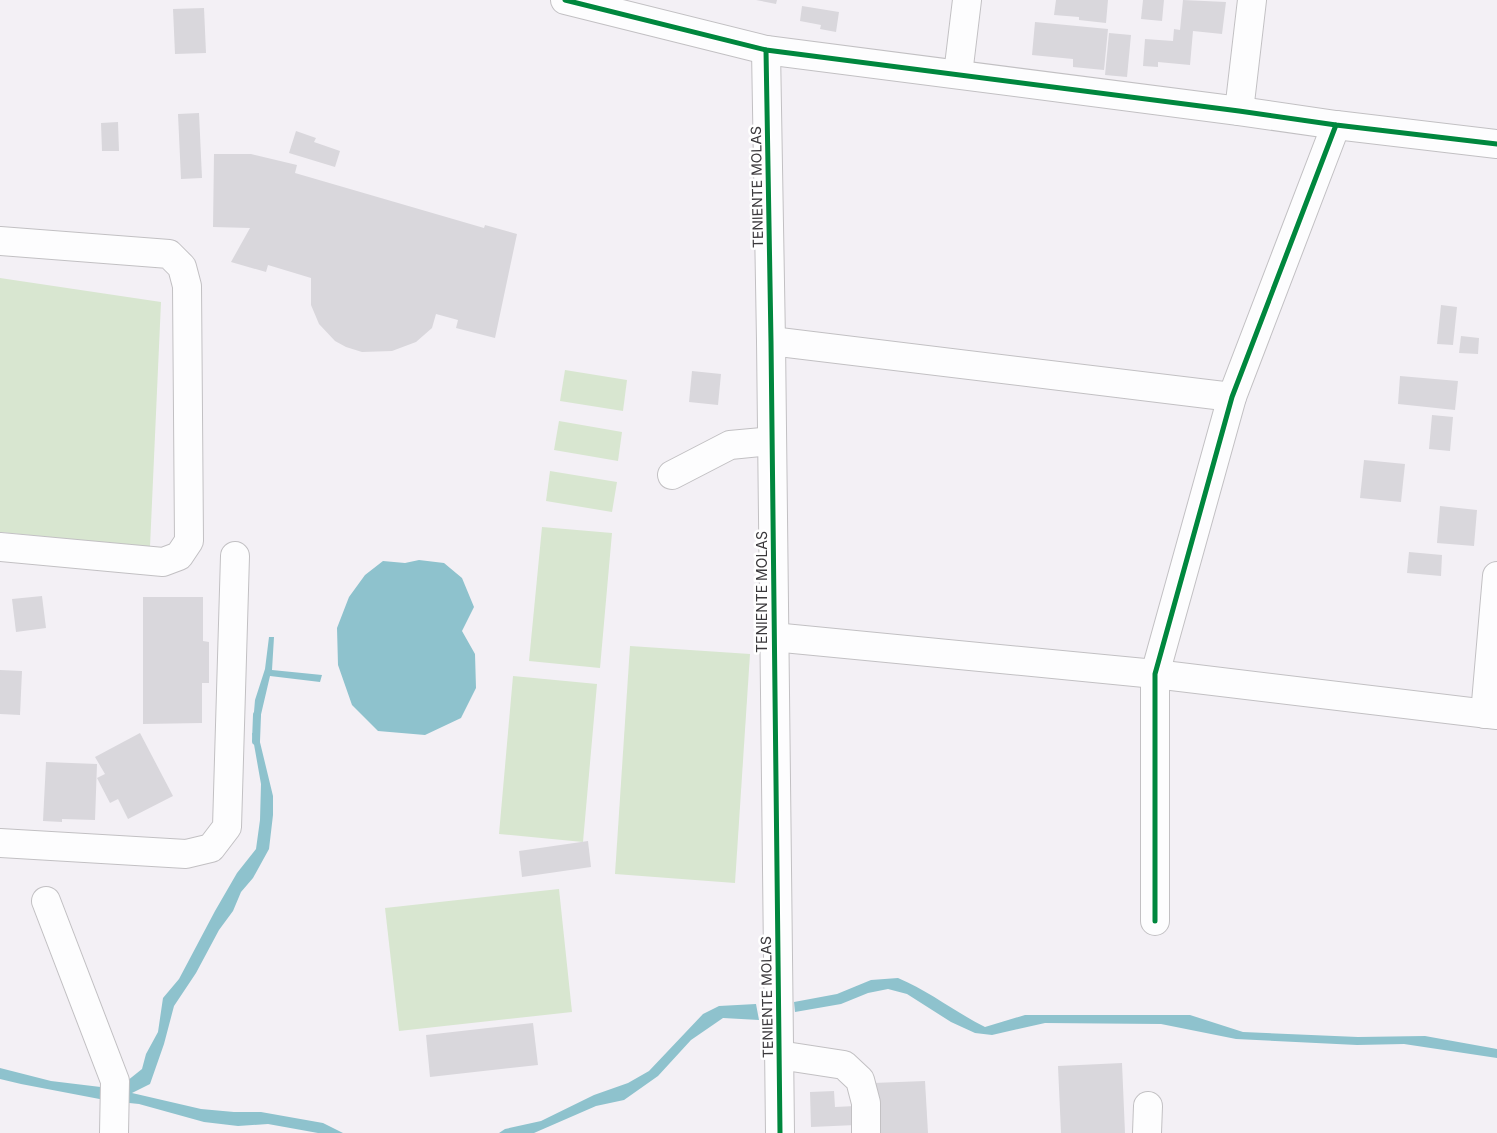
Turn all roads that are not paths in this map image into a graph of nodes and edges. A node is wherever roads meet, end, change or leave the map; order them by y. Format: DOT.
graph roads {
  1 [pos="564,0"];
  2 [pos="967,0"];
  3 [pos="1252,0"];
  4 [pos="766,50"];
  5 [pos="958,74"];
  6 [pos="1238,111"];
  7 [pos="1336,125"];
  8 [pos="1497,144"];
  9 [pos="0,241"];
  10 [pos="771,341"];
  11 [pos="1232,397"];
  12 [pos="772,441"];
  13 [pos="672,476"];
  14 [pos="0,547"];
  15 [pos="235,556"];
  16 [pos="1497,576"];
  17 [pos="773,638"];
  18 [pos="1155,674"];
  19 [pos="1491,715"];
  20 [pos="0,843"];
  21 [pos="46,901"];
  22 [pos="1155,921"];
  23 [pos="779,1055"];
  24 [pos="1148,1106"];
  25 [pos="114,1133"];
  26 [pos="780,1133"];
  27 [pos="866,1133"];
  28 [pos="1147,1133"];
  1 -- 4 [label="street"];
  2 -- 5 [label="street"];
  3 -- 6 [label="street"];
  4 -- 5 [label="street"];
  4 -- 10 [label="street, TENIENTE MOLAS"];
  5 -- 6 [label="street"];
  6 -- 7 [label="street"];
  7 -- 8 [label="street"];
  7 -- 11 [label="street"];
  9 -- 14 [label="street"];
  10 -- 11 [label="street"];
  10 -- 12 [label="street, TENIENTE MOLAS"];
  11 -- 18 [label="street"];
  12 -- 13 [label="street"];
  12 -- 17 [label="street, TENIENTE MOLAS"];
  15 -- 20 [label="street"];
  16 -- 19 [label="street"];
  17 -- 18 [label="street"];
  17 -- 23 [label="street, TENIENTE MOLAS"];
  18 -- 19 [label="street"];
  18 -- 22 [label="street"];
  21 -- 25 [label="street"];
  23 -- 26 [label="street, TENIENTE MOLAS"];
  23 -- 27 [label="street"];
  24 -- 28 [label="street"];
}
